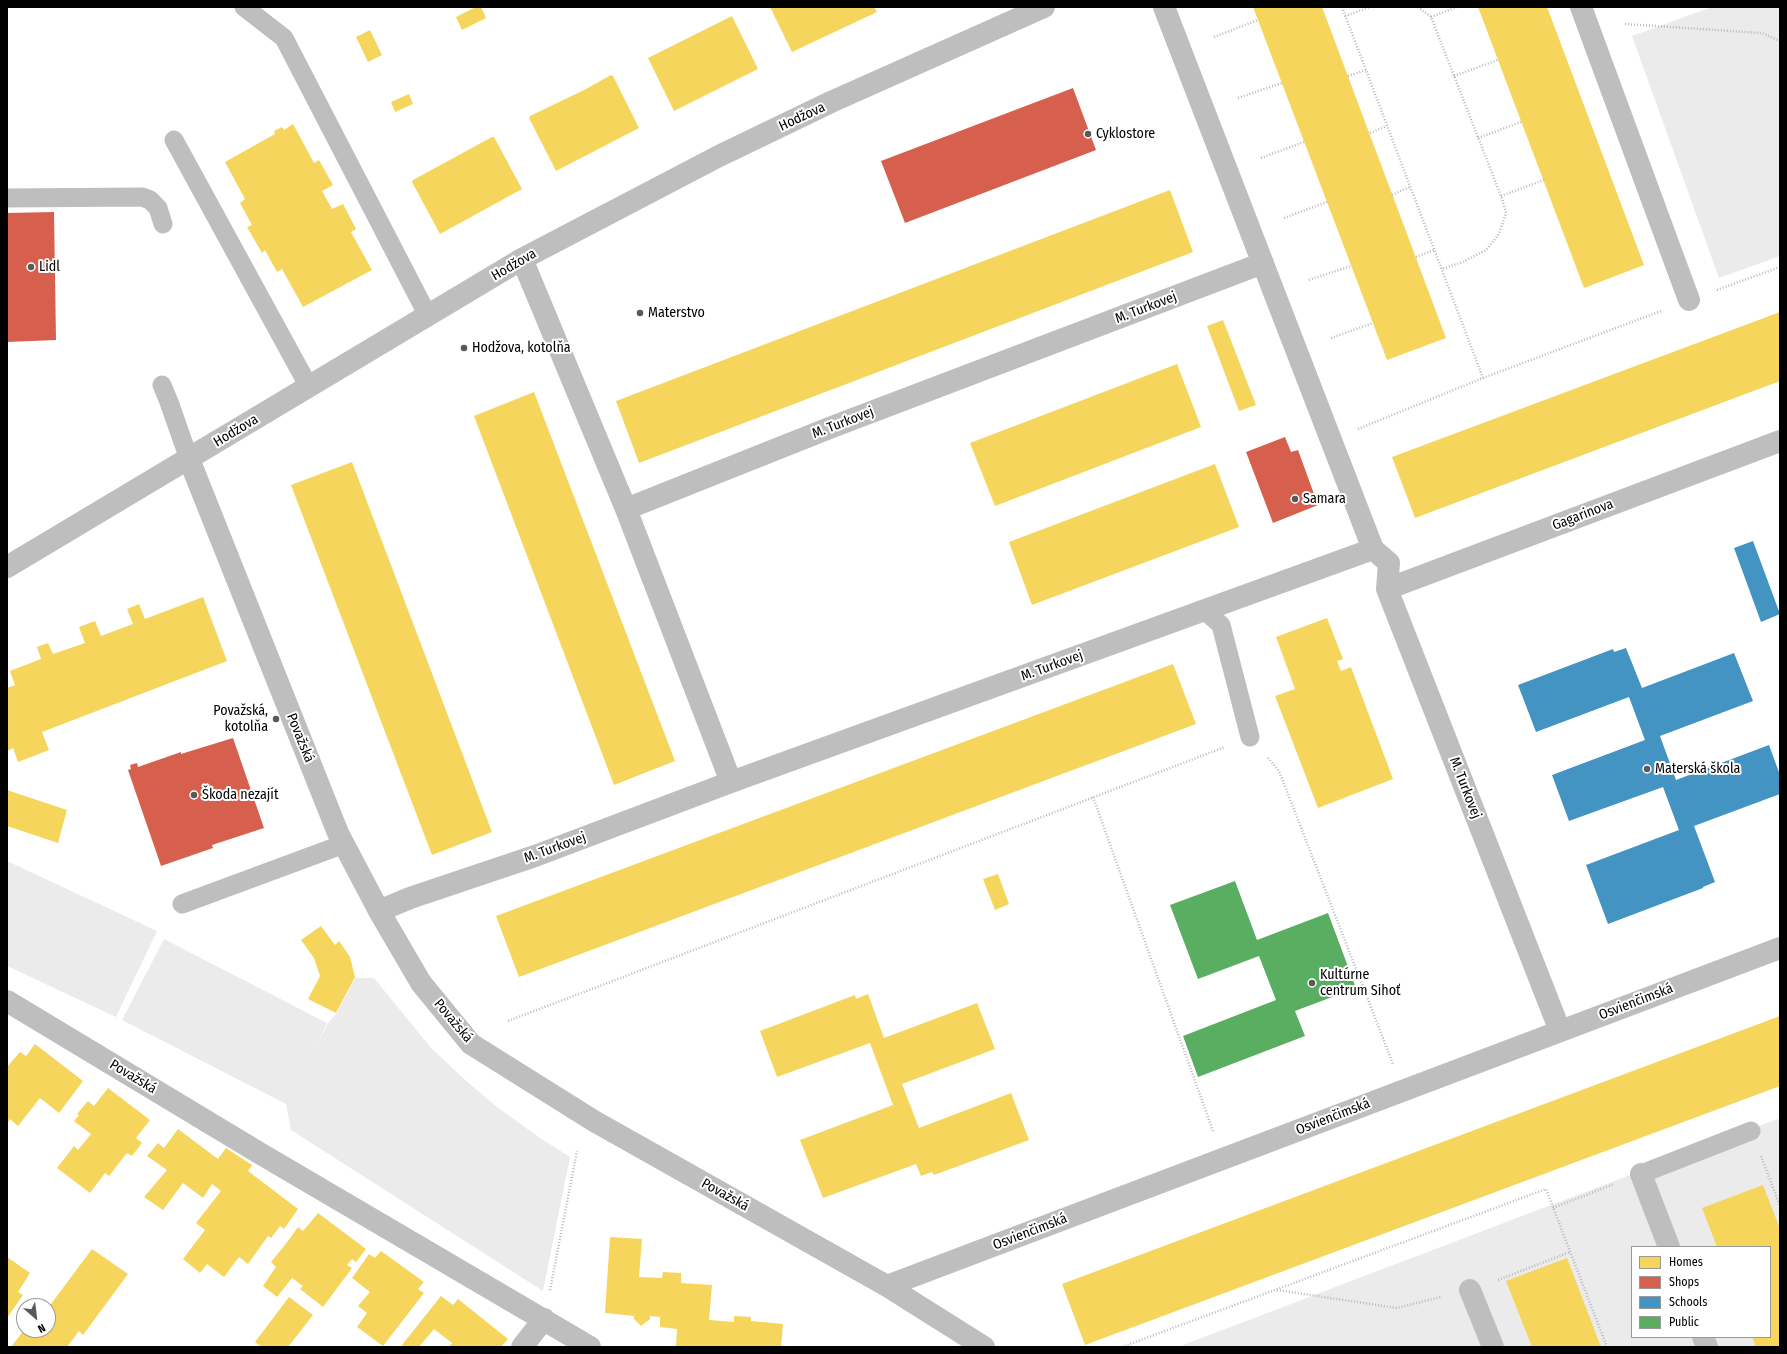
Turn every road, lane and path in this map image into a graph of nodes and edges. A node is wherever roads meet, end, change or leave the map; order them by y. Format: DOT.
graph roads {
  1 [pos="244,7"];
  2 [pos="1044,7"];
  3 [pos="1164,7"];
  4 [pos="1342,7"];
  5 [pos="1370,7"];
  6 [pos="1418,7"];
  7 [pos="1457,7"];
  8 [pos="1581,7"];
  9 [pos="1345,16"];
  10 [pos="1431,17"];
  11 [pos="1258,20"];
  12 [pos="1625,24"];
  13 [pos="1214,37"];
  14 [pos="1780,41"];
  15 [pos="1498,60"];
  16 [pos="1366,70"];
  17 [pos="1348,76"];
  18 [pos="1454,76"];
  19 [pos="1282,83"];
  20 [pos="1238,98"];
  21 [pos="1521,122"];
  22 [pos="1387,126"];
  23 [pos="1370,133"];
  24 [pos="1478,138"];
  25 [pos="174,140"];
  26 [pos="1304,142"];
  27 [pos="1261,158"];
  28 [pos="1544,180"];
  29 [pos="1410,187"];
  30 [pos="1392,195"];
  31 [pos="1501,196"];
  32 [pos="7,198"];
  33 [pos="1327,202"];
  34 [pos="1284,218"];
  35 [pos="163,224"];
  36 [pos="1434,250"];
  37 [pos="1416,257"];
  38 [pos="522,259"];
  39 [pos="1263,263"];
  40 [pos="1351,266"];
  41 [pos="1780,267"];
  42 [pos="1442,270"];
  43 [pos="1309,280"];
  44 [pos="1689,300"];
  45 [pos="428,316"];
  46 [pos="1373,323"];
  47 [pos="1331,338"];
  48 [pos="1483,378"];
  49 [pos="162,385"];
  50 [pos="309,387"];
  51 [pos="1331,439"];
  52 [pos="1780,441"];
  53 [pos="189,459"];
  54 [pos="626,509"];
  55 [pos="1373,549"];
  56 [pos="7,567"];
  57 [pos="1387,589"];
  58 [pos="1204,610"];
  59 [pos="1250,737"];
  60 [pos="730,782"];
  61 [pos="1093,797"];
  62 [pos="344,844"];
  63 [pos="182,904"];
  64 [pos="379,911"];
  65 [pos="1780,948"];
  66 [pos="7,1001"];
  67 [pos="508,1021"];
  68 [pos="1560,1031"];
  69 [pos="1396,1069"];
  70 [pos="1751,1132"];
  71 [pos="1215,1137"];
  72 [pos="577,1151"];
  73 [pos="1641,1174"];
  74 [pos="1780,1206"];
  75 [pos="1553,1208"];
  76 [pos="1669,1246"];
  77 [pos="1570,1252"];
  78 [pos="887,1286"];
  79 [pos="1275,1289"];
  80 [pos="1470,1290"];
  81 [pos="544,1319"];
  82 [pos="522,1347"];
  83 [pos="590,1347"];
  84 [pos="984,1347"];
  85 [pos="1122,1347"];
  86 [pos="1493,1347"];
  87 [pos="1607,1347"];
  1 -- 45 [label="lane"];
  2 -- 38 [label="street, Hodžova"];
  3 -- 39 [label="street, M. Turkovej"];
  4 -- 9 [label="path"];
  5 -- 9 [label="path"];
  6 -- 10 [label="path"];
  7 -- 10 [label="path"];
  8 -- 44 [label="street"];
  9 -- 16 [label="path"];
  10 -- 18 [label="path"];
  11 -- 13 [label="path"];
  12 -- 14 [label="path"];
  15 -- 18 [label="path"];
  16 -- 17 [label="path"];
  16 -- 22 [label="path"];
  18 -- 24 [label="path"];
  19 -- 20 [label="path"];
  21 -- 24 [label="path"];
  22 -- 23 [label="path"];
  22 -- 29 [label="path"];
  24 -- 31 [label="path"];
  25 -- 50 [label="lane"];
  26 -- 27 [label="path"];
  28 -- 31 [label="path"];
  29 -- 30 [label="path"];
  29 -- 36 [label="path"];
  31 -- 42 [label="path"];
  32 -- 35 [label="lane"];
  33 -- 34 [label="path"];
  36 -- 37 [label="path"];
  36 -- 42 [label="path"];
  38 -- 45 [label="street, Hodžova"];
  38 -- 54 [label="street"];
  39 -- 51 [label="street, M. Turkovej"];
  39 -- 54 [label="street, M. Turkovej"];
  40 -- 43 [label="path"];
  41 -- 44 [label="path"];
  42 -- 48 [label="path"];
  44 -- 48 [label="path"];
  45 -- 50 [label="street, Hodžova"];
  46 -- 47 [label="path"];
  48 -- 51 [label="path"];
  49 -- 53 [label="lane"];
  50 -- 53 [label="street, Hodžova"];
  51 -- 55 [label="street, M. Turkovej"];
  52 -- 57 [label="street, Gagarinova"];
  53 -- 56 [label="street, Hodžova"];
  53 -- 62 [label="street, Považská"];
  54 -- 60 [label="street"];
  55 -- 57 [label="street, M. Turkovej"];
  55 -- 58 [label="street, M. Turkovej"];
  57 -- 68 [label="street, M. Turkovej"];
  58 -- 59 [label="lane"];
  58 -- 60 [label="street, M. Turkovej"];
  59 -- 61 [label="path"];
  59 -- 69 [label="path"];
  60 -- 64 [label="street, M. Turkovej"];
  61 -- 67 [label="path"];
  61 -- 71 [label="path"];
  62 -- 63 [label="lane"];
  62 -- 64 [label="street, Považská"];
  64 -- 78 [label="street, Považská"];
  65 -- 68 [label="street, Osvienčimská"];
  66 -- 81 [label="street, Považská"];
  68 -- 78 [label="street, Osvienčimská"];
  70 -- 73 [label="lane"];
  70 -- 74 [label="path"];
  72 -- 81 [label="path"];
  73 -- 75 [label="path"];
  73 -- 76 [label="street"];
  75 -- 77 [label="path"];
  75 -- 79 [label="path"];
  77 -- 80 [label="path"];
  77 -- 87 [label="path"];
  78 -- 84 [label="street, Považská"];
  79 -- 80 [label="path"];
  79 -- 85 [label="path"];
  80 -- 86 [label="street"];
  81 -- 82 [label="street"];
  81 -- 83 [label="street, Považská"];
}
